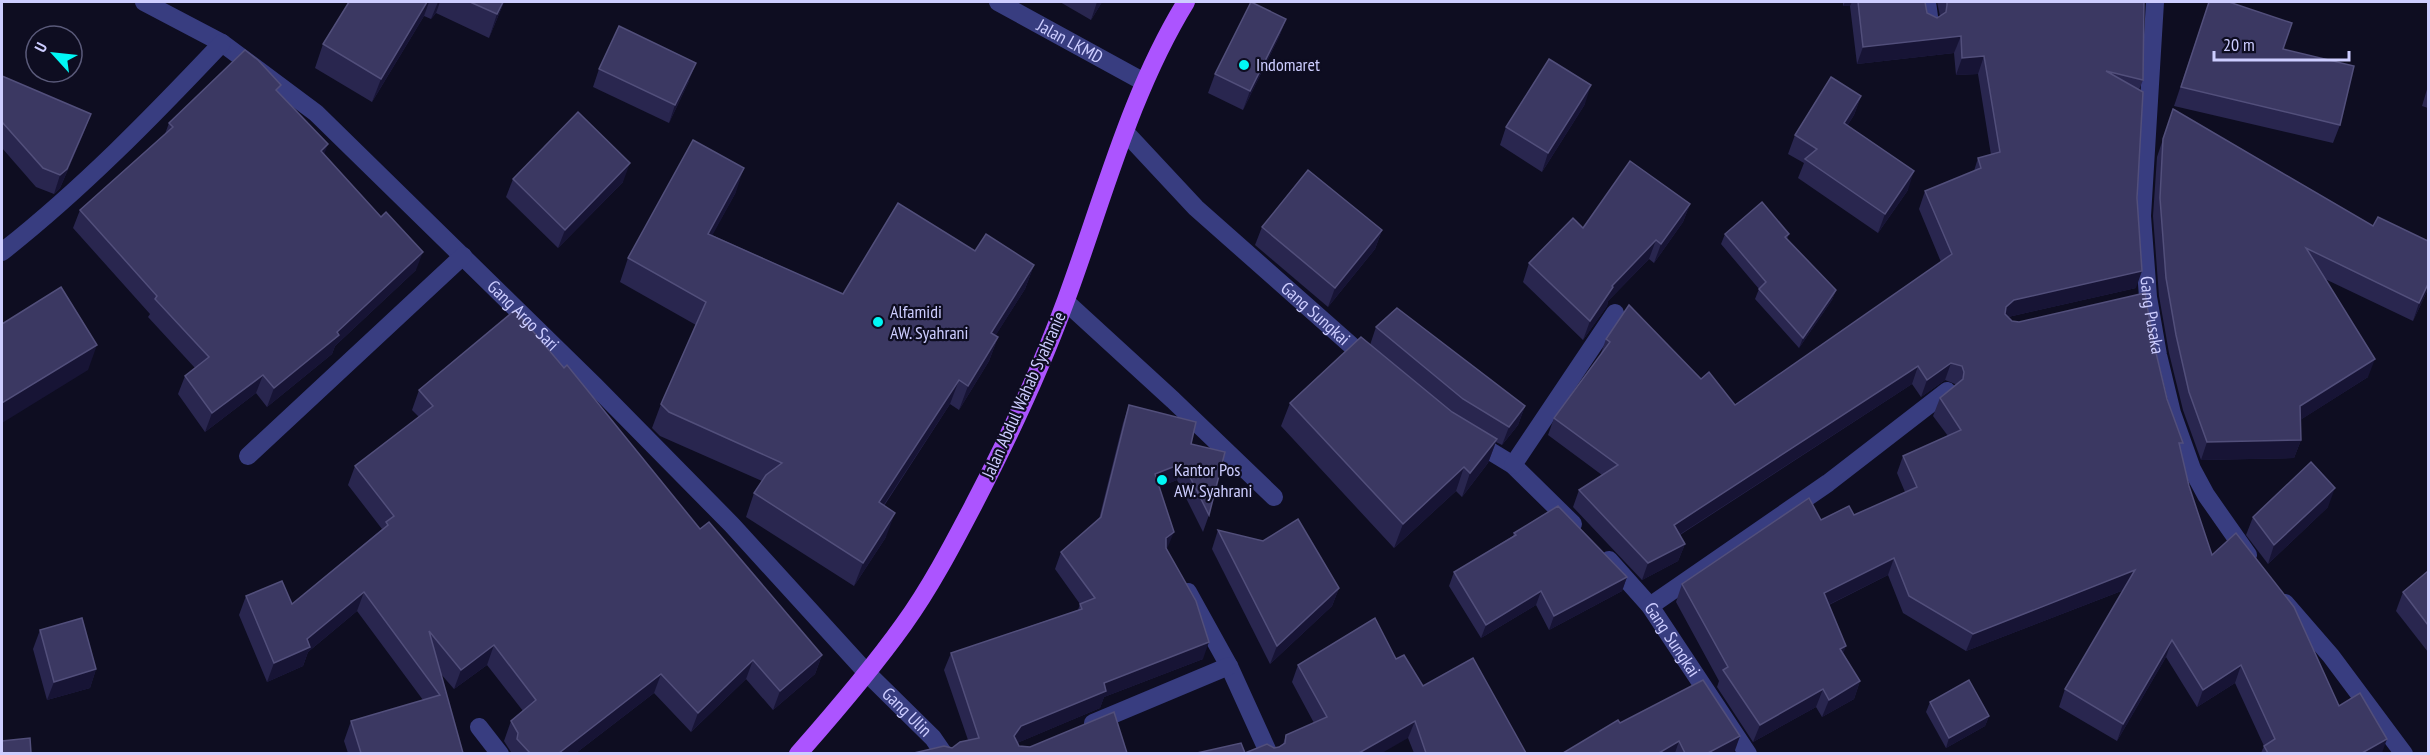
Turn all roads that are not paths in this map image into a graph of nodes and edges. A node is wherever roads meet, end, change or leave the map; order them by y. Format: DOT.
graph roads {
  1 [pos="144,2"];
  2 [pos="998,2"];
  3 [pos="1186,2"];
  4 [pos="1927,2"];
  5 [pos="2155,2"];
  6 [pos="1930,24"];
  7 [pos="222,43"];
  8 [pos="1144,82"];
  9 [pos="1126,133"];
  10 [pos="2,252"];
  11 [pos="463,256"];
  12 [pos="2148,297"];
  13 [pos="1066,302"];
  14 [pos="2125,302"];
  15 [pos="1615,313"];
  16 [pos="1386,375"];
  17 [pos="1947,391"];
  18 [pos="1459,432"];
  19 [pos="248,456"];
  20 [pos="1513,465"];
  21 [pos="1274,497"];
  22 [pos="1581,533"];
  23 [pos="1597,548"];
  24 [pos="2258,568"];
  25 [pos="1181,580"];
  26 [pos="2274,591"];
  27 [pos="1650,606"];
  28 [pos="1229,666"];
  29 [pos="867,673"];
  30 [pos="479,727"];
  31 [pos="1075,730"];
  32 [pos="500,753"];
  33 [pos="798,753"];
  34 [pos="944,753"];
  35 [pos="1269,753"];
  36 [pos="1748,753"];
  37 [pos="2404,753"];
  1 -- 7 [label="street, Gang Argo Sari"];
  2 -- 8 [label="street, Jalan LKMD"];
  3 -- 8 [label="main road, Jalan Abdul Wahab Syahranie"];
  4 -- 6 [label="street"];
  5 -- 12 [label="street, Gang Pusaka"];
  7 -- 10 [label="street"];
  7 -- 11 [label="street, Gang Argo Sari"];
  8 -- 9 [label="main road, Jalan Abdul Wahab Syahranie"];
  9 -- 13 [label="main road, Jalan Abdul Wahab Syahranie"];
  9 -- 16 [label="street, Gang Sungkai"];
  11 -- 19 [label="street"];
  11 -- 29 [label="street, Gang Argo Sari"];
  12 -- 14 [label="street"];
  12 -- 24 [label="street, Gang Pusaka"];
  13 -- 21 [label="street"];
  13 -- 29 [label="main road, Jalan Abdul Wahab Syahranie"];
  15 -- 20 [label="street"];
  17 -- 27 [label="street"];
  18 -- 20 [label="street"];
  20 -- 22 [label="street"];
  23 -- 27 [label="street, Gang Sungkai"];
  25 -- 28 [label="street"];
  26 -- 37 [label="street"];
  27 -- 36 [label="street, Gang Sungkai"];
  28 -- 31 [label="street"];
  28 -- 35 [label="street"];
  29 -- 33 [label="main road, Jalan Abdul Wahab Syahranie"];
  29 -- 34 [label="street, Gang Ulin"];
  30 -- 32 [label="street"];
}
